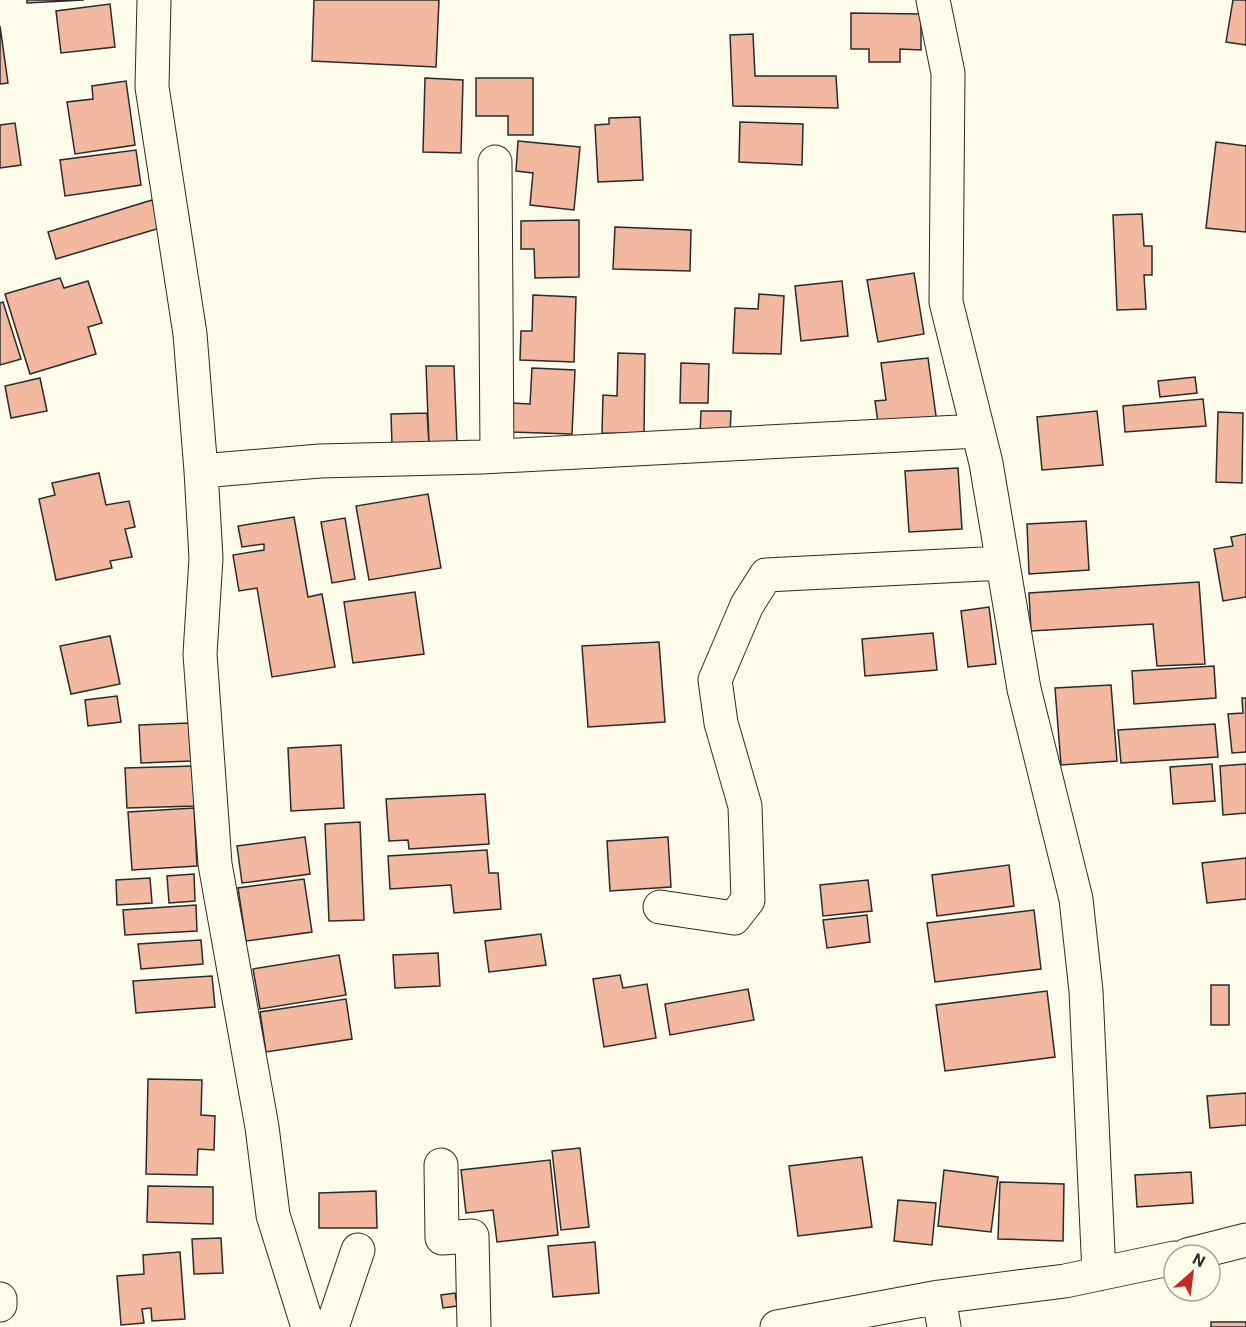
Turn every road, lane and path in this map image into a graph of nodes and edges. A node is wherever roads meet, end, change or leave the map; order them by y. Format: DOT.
graph roads {
  1 [pos="154,0"];
  2 [pos="933,0"];
  3 [pos="495,162"];
  4 [pos="978,431"];
  5 [pos="497,456"];
  6 [pos="201,471"];
  7 [pos="1003,563"];
  8 [pos="660,907"];
  9 [pos="441,1165"];
  10 [pos="1246,1240"];
  11 [pos="1222,1246"];
  12 [pos="358,1250"];
  13 [pos="1162,1261"];
  14 [pos="1099,1274"];
  15 [pos="0,1299"];
  16 [pos="0,1305"];
  17 [pos="942,1312"];
  18 [pos="308,1327"];
  19 [pos="332,1327"];
  20 [pos="474,1327"];
  21 [pos="777,1327"];
  1 -- 6 [label="street"];
  2 -- 4 [label="street"];
  3 -- 5 [label="street"];
  4 -- 5 [label="street"];
  4 -- 7 [label="street"];
  5 -- 6 [label="street"];
  6 -- 18 [label="street"];
  7 -- 8 [label="street"];
  7 -- 14 [label="street"];
  9 -- 20 [label="street"];
  10 -- 11 [label="street"];
  12 -- 19 [label="street"];
  13 -- 14 [label="street"];
  14 -- 17 [label="street"];
  15 -- 16 [label="street"];
  17 -- 21 [label="street"];
}
